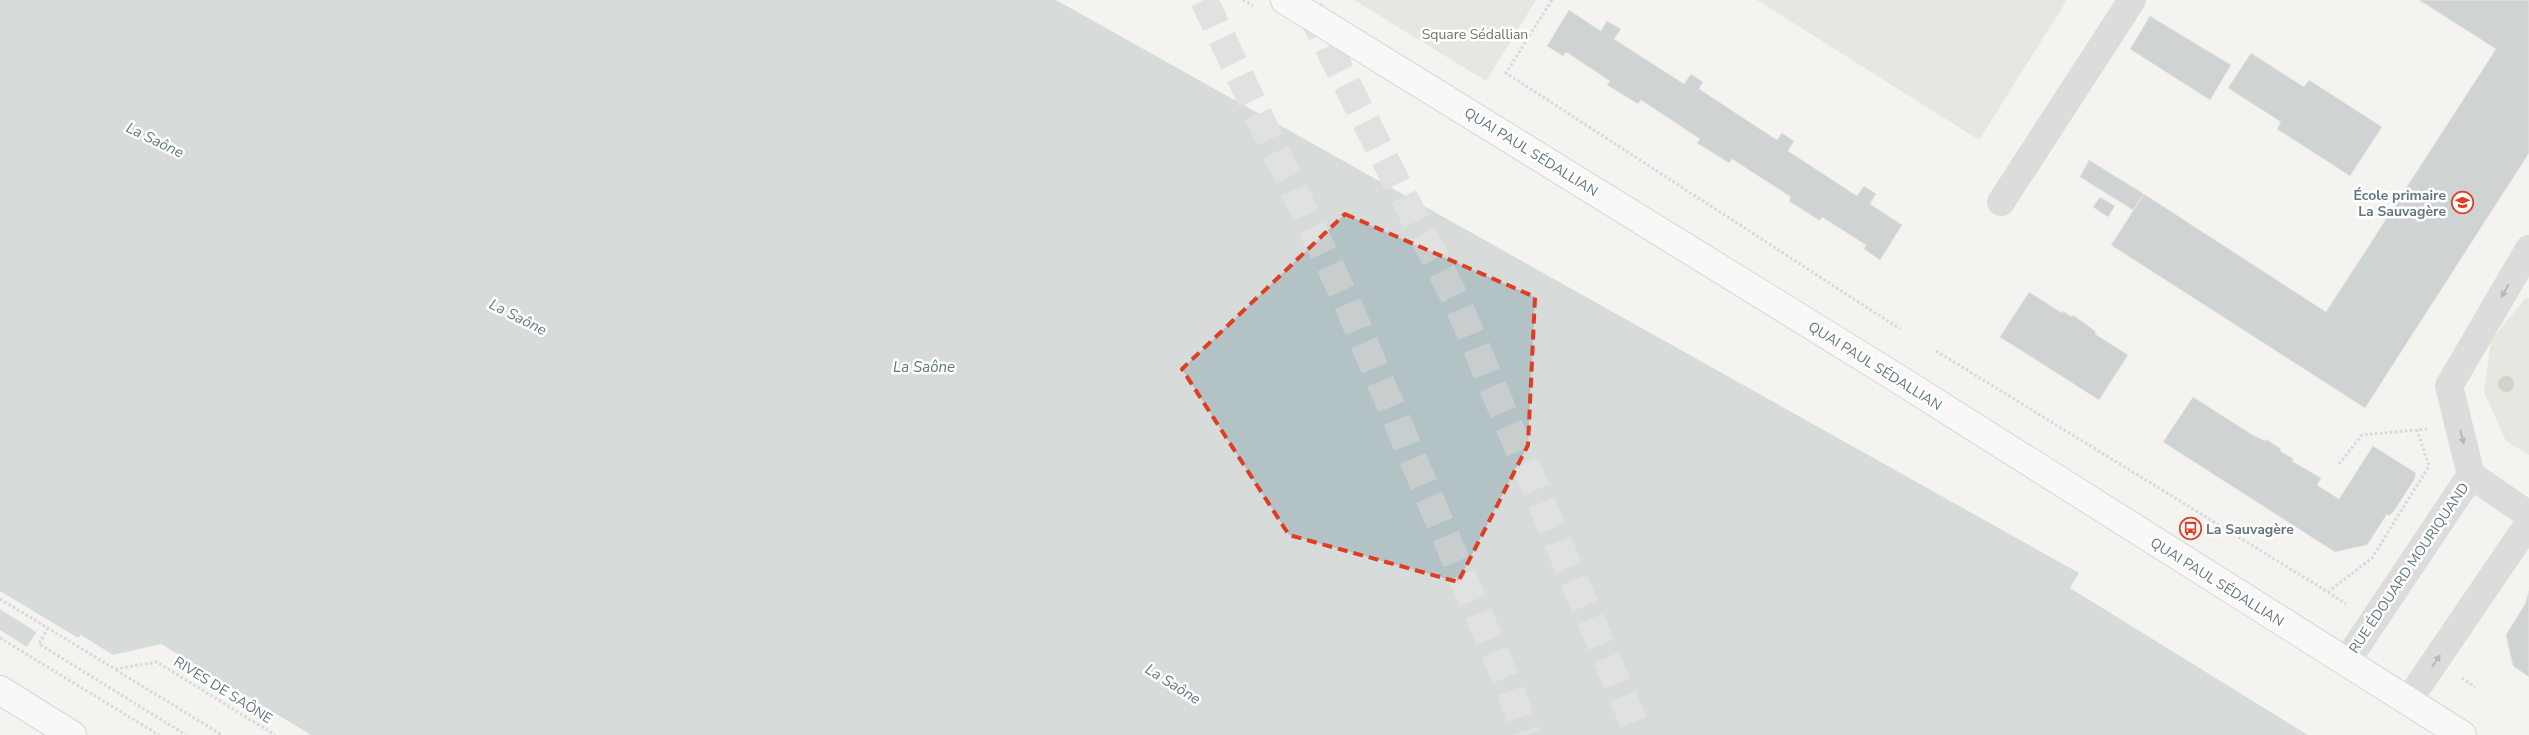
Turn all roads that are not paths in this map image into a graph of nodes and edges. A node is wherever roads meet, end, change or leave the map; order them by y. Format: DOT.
graph roads {
  1 [pos="1285,0"];
  2 [pos="2132,0"];
  3 [pos="2001,202"];
  4 [pos="2529,249"];
  5 [pos="2471,475"];
  6 [pos="2529,515"];
  7 [pos="2529,523"];
  8 [pos="2346,662"];
  9 [pos="0,690"];
  10 [pos="2408,701"];
  11 [pos="72,735"];
  12 [pos="2462,735"];
  1 -- 8 [label="main road, QUAI PAUL SÉDALLIAN"];
  2 -- 3 [label="street"];
  4 -- 5 [label="street, one-way"];
  5 -- 6 [label="street"];
  5 -- 8 [label="street, RUE ÉDOUARD MOURIQUAND"];
  10 -- 7 [label="street, one-way"];
  8 -- 10 [label="main road, QUAI PAUL SÉDALLIAN"];
  9 -- 11 [label="main road"];
  10 -- 12 [label="main road, QUAI PAUL SÉDALLIAN"];
}
